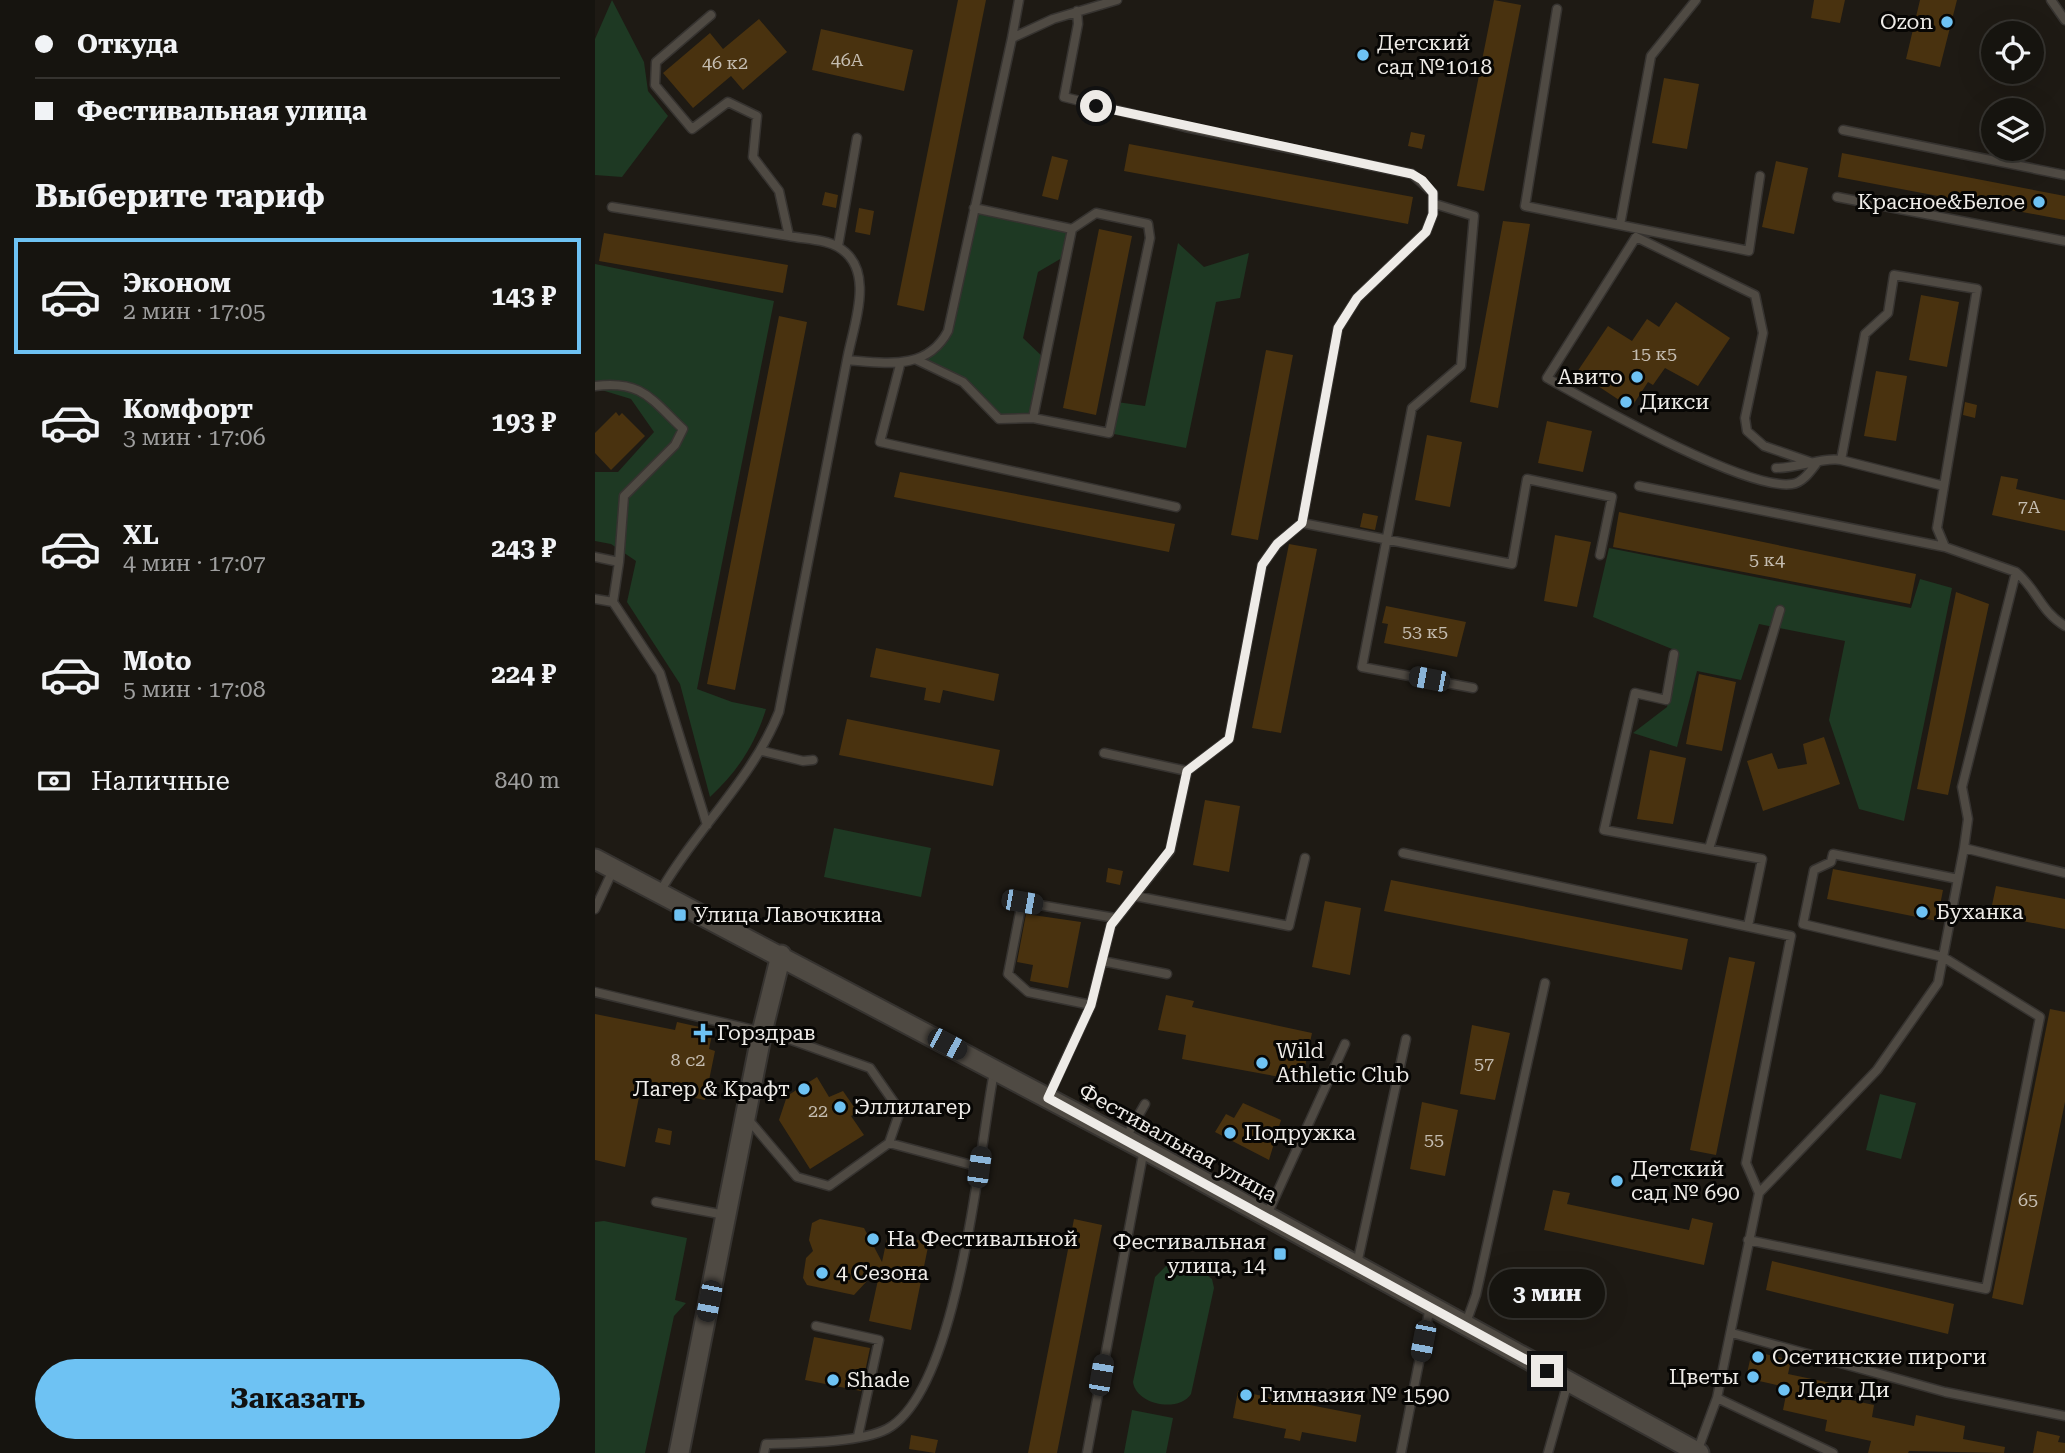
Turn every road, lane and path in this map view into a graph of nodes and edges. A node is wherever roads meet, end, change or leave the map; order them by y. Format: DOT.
graph roads {
  1 [pos="1019,0"];
  2 [pos="1118,0"];
  3 [pos="1696,0"];
  4 [pos="2051,0"];
  5 [pos="1557,9"];
  6 [pos="1077,11"];
  7 [pos="711,15"];
  8 [pos="2065,20"];
  9 [pos="1012,38"];
  10 [pos="1843,130"];
  11 [pos="857,138"];
  12 [pos="2065,174"];
  13 [pos="1760,176"];
  14 [pos="1837,197"];
  15 [pos="1435,204"];
  16 [pos="612,207"];
  17 [pos="974,208"];
  18 [pos="1620,225"];
  19 [pos="1072,229"];
  20 [pos="789,236"];
  21 [pos="2065,241"];
  22 [pos="838,246"];
  23 [pos="847,360"];
  24 [pos="917,360"];
  25 [pos="900,365"];
  26 [pos="595,386"];
  27 [pos="1033,418"];
  28 [pos="1841,460"];
  29 [pos="1816,464"];
  30 [pos="1776,468"];
  31 [pos="1639,486"];
  32 [pos="1944,486"];
  33 [pos="1176,507"];
  34 [pos="1302,523"];
  35 [pos="1386,541"];
  36 [pos="1945,547"];
  37 [pos="1600,555"];
  38 [pos="595,557"];
  39 [pos="619,562"];
  40 [pos="2016,572"];
  41 [pos="595,599"];
  42 [pos="613,602"];
  43 [pos="1780,610"];
  44 [pos="2065,626"];
  45 [pos="1674,654"];
  46 [pos="1473,688"];
  47 [pos="762,751"];
  48 [pos="1104,753"];
  49 [pos="813,760"];
  50 [pos="1187,771"];
  51 [pos="706,825"];
  52 [pos="1964,848"];
  53 [pos="1709,849"];
  54 [pos="1403,853"];
  55 [pos="1305,858"];
  56 [pos="595,859"];
  57 [pos="614,868"];
  58 [pos="2065,873"];
  59 [pos="1958,879"];
  60 [pos="660,892"];
  61 [pos="1135,896"];
  62 [pos="595,909"];
  63 [pos="1115,918"];
  64 [pos="1748,926"];
  65 [pos="781,956"];
  66 [pos="1943,957"];
  67 [pos="1102,961"];
  68 [pos="1167,974"];
  69 [pos="1545,983"];
  70 [pos="595,992"];
  71 [pos="1091,1005"];
  72 [pos="762,1032"];
  73 [pos="1406,1039"];
  74 [pos="1345,1044"];
  75 [pos="995,1069"];
  76 [pos="1048,1098"];
  77 [pos="1145,1104"];
  78 [pos="745,1116"];
  79 [pos="1125,1139"];
  80 [pos="889,1143"];
  81 [pos="1144,1149"];
  82 [pos="979,1167"];
  83 [pos="1759,1192"];
  84 [pos="656,1202"];
  85 [pos="725,1216"];
  86 [pos="1266,1217"];
  87 [pos="1748,1240"];
  88 [pos="1357,1267"];
  89 [pos="1430,1307"];
  90 [pos="816,1326"];
  91 [pos="1465,1326"];
  92 [pos="1732,1333"];
  93 [pos="1568,1382"];
  94 [pos="1717,1398"];
  95 [pos="2065,1416"];
  96 [pos="858,1436"];
  97 [pos="679,1453"];
  98 [pos="764,1453"];
  99 [pos="1087,1453"];
  100 [pos="1401,1453"];
  101 [pos="1548,1453"];
  102 [pos="1697,1453"];
  103 [pos="1833,1453"];
  1 -- 9 [label="lane"];
  2 -- 6 [label="lane"];
  3 -- 18 [label="lane"];
  4 -- 8 [label="lane"];
  5 -- 18 [label="lane"];
  6 -- 9 [label="lane"];
  6 -- 15 [label="lane"];
  7 -- 20 [label="lane"];
  9 -- 17 [label="lane"];
  10 -- 12 [label="lane"];
  11 -- 22 [label="lane"];
  13 -- 18 [label="lane"];
  14 -- 21 [label="lane"];
  15 -- 34 [label="lane"];
  15 -- 35 [label="lane"];
  16 -- 20 [label="lane"];
  17 -- 19 [label="lane"];
  17 -- 24 [label="lane"];
  19 -- 27 [label="lane"];
  19 -- 27 [label="lane"];
  20 -- 22 [label="lane"];
  22 -- 23 [label="lane"];
  23 -- 25 [label="lane"];
  23 -- 47 [label="lane"];
  24 -- 25 [label="lane"];
  24 -- 27 [label="lane"];
  25 -- 33 [label="lane"];
  26 -- 39 [label="lane"];
  28 -- 29 [label="lane"];
  28 -- 32 [label="lane"];
  28 -- 32 [label="lane"];
  29 -- 29 [label="lane"];
  29 -- 30 [label="lane"];
  31 -- 36 [label="lane"];
  32 -- 36 [label="lane"];
  34 -- 35 [label="lane"];
  34 -- 50 [label="lane"];
  35 -- 37 [label="lane"];
  35 -- 46 [label="lane"];
  36 -- 40 [label="lane"];
  38 -- 39 [label="lane"];
  39 -- 42 [label="lane"];
  40 -- 44 [label="lane"];
  40 -- 52 [label="lane"];
  41 -- 42 [label="lane"];
  42 -- 51 [label="lane"];
  43 -- 53 [label="lane"];
  45 -- 53 [label="lane"];
  47 -- 49 [label="lane"];
  47 -- 51 [label="lane"];
  48 -- 50 [label="lane"];
  50 -- 61 [label="lane"];
  51 -- 60 [label="lane"];
  52 -- 58 [label="lane"];
  52 -- 59 [label="lane"];
  53 -- 64 [label="lane"];
  54 -- 64 [label="lane"];
  55 -- 61 [label="lane"];
  56 -- 57 [label="street, Фестивальная улица"];
  57 -- 60 [label="street, Фестивальная улица"];
  57 -- 62 [label="lane"];
  59 -- 66 [label="lane"];
  59 -- 66 [label="lane"];
  60 -- 65 [label="street, Фестивальная улица"];
  61 -- 63 [label="lane"];
  63 -- 67 [label="lane"];
  63 -- 71 [label="lane"];
  64 -- 83 [label="lane"];
  65 -- 72 [label="street"];
  65 -- 75 [label="street, Фестивальная улица"];
  66 -- 83 [label="lane"];
  66 -- 87 [label="lane"];
  67 -- 68 [label="lane"];
  67 -- 71 [label="lane"];
  69 -- 91 [label="lane"];
  70 -- 72 [label="lane"];
  71 -- 76 [label="lane"];
  72 -- 78 [label="street"];
  72 -- 80 [label="lane"];
  73 -- 88 [label="lane"];
  74 -- 86 [label="lane"];
  75 -- 76 [label="street, Фестивальная улица"];
  75 -- 82 [label="lane"];
  76 -- 79 [label="street, Фестивальная улица"];
  77 -- 79 [label="lane"];
  78 -- 80 [label="lane"];
  78 -- 85 [label="street"];
  79 -- 81 [label="street, Фестивальная улица"];
  80 -- 82 [label="lane"];
  81 -- 86 [label="street, Фестивальная улица"];
  81 -- 99 [label="lane"];
  82 -- 96 [label="lane"];
  83 -- 87 [label="lane"];
  84 -- 85 [label="lane"];
  85 -- 97 [label="street"];
  86 -- 88 [label="street, Фестивальная улица"];
  87 -- 92 [label="lane"];
  88 -- 89 [label="street, Фестивальная улица"];
  89 -- 91 [label="street, Фестивальная улица"];
  89 -- 100 [label="lane"];
  90 -- 96 [label="lane"];
  91 -- 93 [label="street, Фестивальная улица"];
  92 -- 94 [label="lane"];
  92 -- 95 [label="lane"];
  93 -- 101 [label="lane"];
  93 -- 102 [label="street, Фестивальная улица"];
  94 -- 102 [label="lane"];
  94 -- 103 [label="lane"];
  96 -- 98 [label="lane"];
}
